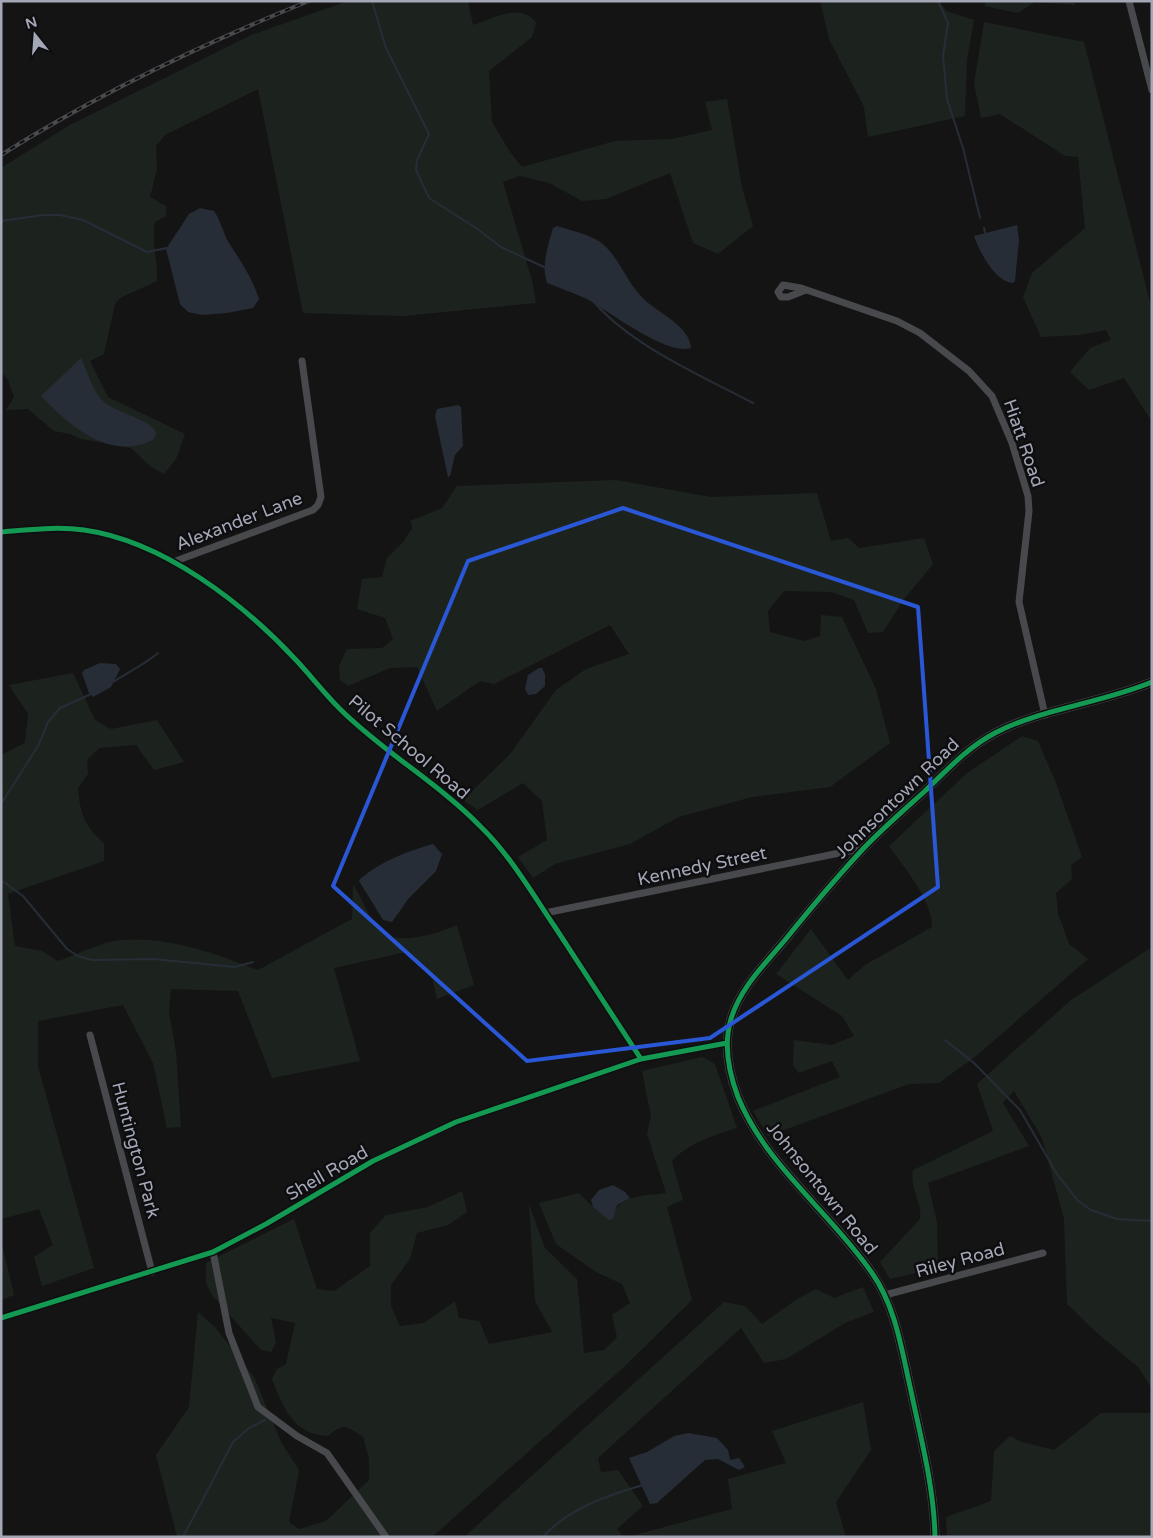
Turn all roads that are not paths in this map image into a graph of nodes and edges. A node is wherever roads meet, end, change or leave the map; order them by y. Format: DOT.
graph roads {
  1 [pos="1129,1"];
  2 [pos="1152,90"];
  3 [pos="806,290"];
  4 [pos="302,361"];
  5 [pos="1,532"];
  6 [pos="173,562"];
  7 [pos="1152,682"];
  8 [pos="1045,715"];
  9 [pos="864,848"];
  10 [pos="546,913"];
  11 [pos="90,1035"];
  12 [pos="727,1043"];
  13 [pos="641,1059"];
  14 [pos="213,1252"];
  15 [pos="1043,1253"];
  16 [pos="152,1272"];
  17 [pos="886,1295"];
  18 [pos="1,1318"];
  19 [pos="386,1537"];
  20 [pos="936,1537"];
  1 -- 2 [label="street"];
  3 -- 8 [label="street, Hiatt Road"];
  4 -- 6 [label="street, Alexander Lane"];
  5 -- 6 [label="street, Pilot School Road"];
  6 -- 10 [label="street, Pilot School Road"];
  7 -- 8 [label="street, Johnsontown Road"];
  8 -- 9 [label="street, Johnsontown Road"];
  9 -- 10 [label="street, Kennedy Street"];
  9 -- 12 [label="street, Johnsontown Road"];
  10 -- 13 [label="street, Pilot School Road"];
  11 -- 16 [label="street, Huntington Park"];
  12 -- 13 [label="street, Shell Road"];
  12 -- 17 [label="street, Johnsontown Road"];
  13 -- 14 [label="street, Shell Road"];
  14 -- 16 [label="street, Shell Road"];
  14 -- 19 [label="street"];
  15 -- 17 [label="street, Riley Road"];
  16 -- 18 [label="street, Shell Road"];
  17 -- 20 [label="street, Johnsontown Road"];
}
